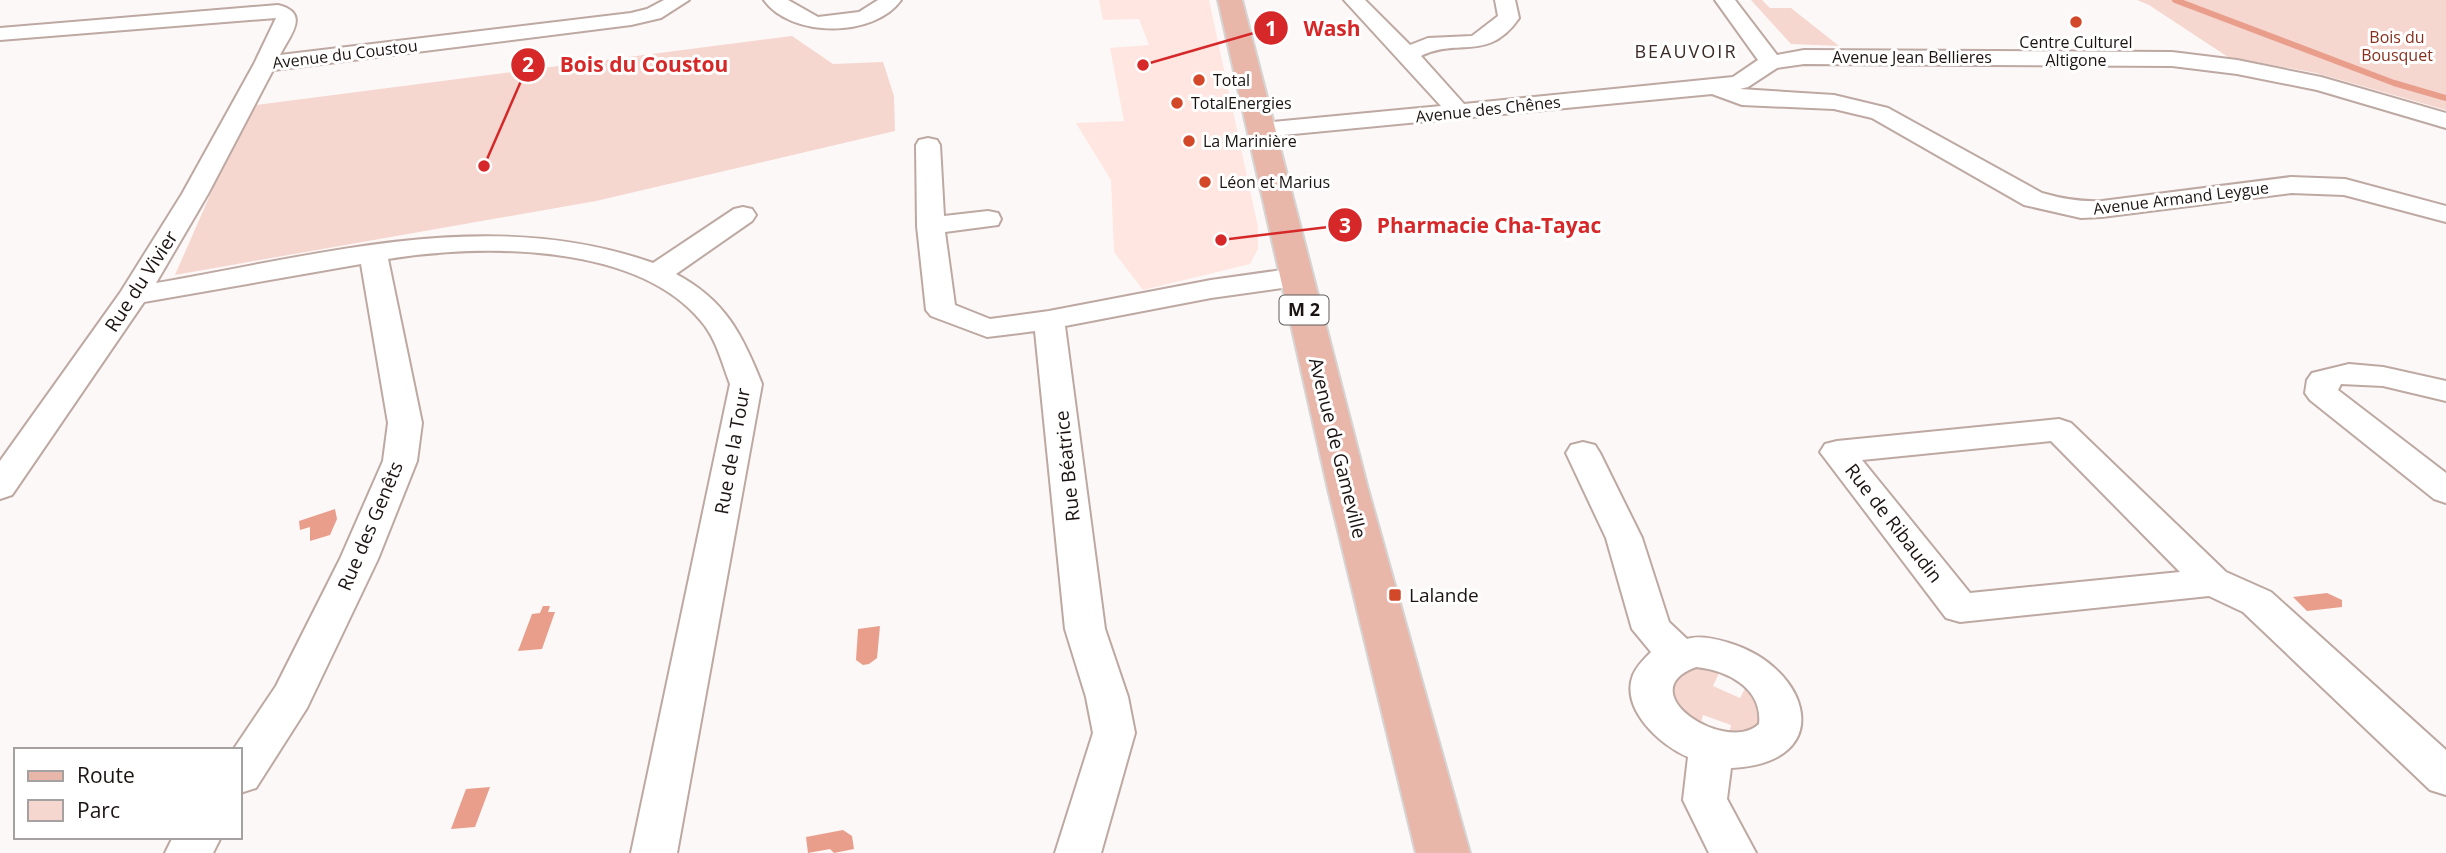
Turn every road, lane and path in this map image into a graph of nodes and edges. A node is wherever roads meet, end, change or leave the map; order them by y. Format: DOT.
graph roads {
  1 [pos="679,0"];
  2 [pos="774,0"];
  3 [pos="891,0"];
  4 [pos="1230,0"];
  5 [pos="1353,0"];
  6 [pos="1505,0"];
  7 [pos="1725,0"];
  8 [pos="282,5"];
  9 [pos="1490,32"];
  10 [pos="8,34"];
  11 [pos="1406,44"];
  12 [pos="0,50"];
  13 [pos="1771,62"];
  14 [pos="265,64"];
  15 [pos="1740,82"];
  16 [pos="1714,87"];
  17 [pos="1770,100"];
  18 [pos="1459,112"];
  19 [pos="2446,121"];
  20 [pos="1261,130"];
  21 [pos="928,145"];
  22 [pos="743,215"];
  23 [pos="2446,215"];
  24 [pos="988,219"];
  25 [pos="931,226"];
  26 [pos="373,253"];
  27 [pos="658,273"];
  28 [pos="1296,277"];
  29 [pos="134,295"];
  30 [pos="1049,320"];
  31 [pos="2446,391"];
  32 [pos="1583,453"];
  33 [pos="0,487"];
  34 [pos="2446,491"];
  35 [pos="2213,582"];
  36 [pos="1678,655"];
  37 [pos="1711,747"];
  38 [pos="242,772"];
  39 [pos="2446,776"];
  40 [pos="654,853"];
  41 [pos="1078,853"];
  42 [pos="1443,853"];
  43 [pos="1732,853"];
  1 -- 14 [label="street, Avenue du Coustou"];
  2 -- 3 [label="street"];
  4 -- 20 [label="main road, Avenue de Gameville / M 2"];
  5 -- 11 [label="street"];
  6 -- 9 [label="street"];
  7 -- 13 [label="street"];
  8 -- 10 [label="street, Avenue du Coustou"];
  8 -- 14 [label="street, Avenue du Coustou"];
  9 -- 11 [label="street"];
  9 -- 11 [label="street"];
  10 -- 12 [label="street"];
  11 -- 18 [label="street"];
  13 -- 15 [label="street, Avenue Jean Bellieres"];
  13 -- 19 [label="street, Avenue Jean Bellieres"];
  14 -- 29 [label="street, Rue du Vivier"];
  15 -- 16 [label="street, Avenue Jean Bellieres"];
  15 -- 17 [label="street, Avenue Armand Leygue"];
  16 -- 17 [label="street, Avenue Armand Leygue"];
  16 -- 18 [label="street, Avenue des Chênes"];
  17 -- 23 [label="street, Avenue Armand Leygue"];
  18 -- 20 [label="street, Avenue des Chênes"];
  20 -- 28 [label="main road, Avenue de Gameville / M 2"];
  21 -- 25 [label="street"];
  22 -- 27 [label="street"];
  24 -- 25 [label="street"];
  25 -- 30 [label="street"];
  26 -- 27 [label="street, Rue de la Tour"];
  26 -- 29 [label="street, Rue de la Tour"];
  26 -- 38 [label="street, Rue des Genêts"];
  27 -- 40 [label="street, Rue de la Tour"];
  28 -- 30 [label="street"];
  28 -- 42 [label="main road, Avenue de Gameville / M 2"];
  29 -- 33 [label="street, Rue du Vivier"];
  30 -- 41 [label="street, Rue Béatrice"];
  31 -- 34 [label="street"];
  32 -- 36 [label="street"];
  35 -- 35 [label="street, Rue de Ribaudin"];
  35 -- 39 [label="street, Rue de Ribaudin"];
  36 -- 37 [label="street"];
  36 -- 37 [label="street"];
  37 -- 43 [label="street"];
}
